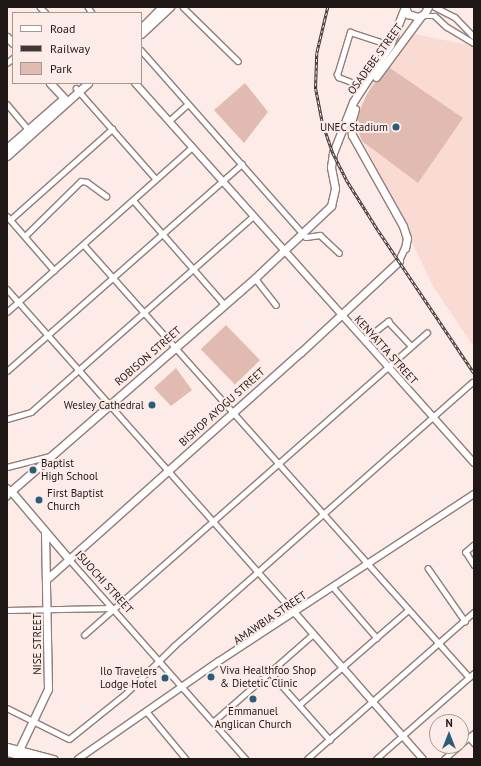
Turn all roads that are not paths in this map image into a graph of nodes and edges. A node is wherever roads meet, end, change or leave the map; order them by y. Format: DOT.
graph roads {
  1 [pos="162,7"];
  2 [pos="170,7"];
  3 [pos="183,7"];
  4 [pos="405,7"];
  5 [pos="428,7"];
  6 [pos="435,7"];
  7 [pos="440,9"];
  8 [pos="421,16"];
  9 [pos="142,27"];
  10 [pos="142,33"];
  11 [pos="474,37"];
  12 [pos="474,43"];
  13 [pos="390,45"];
  14 [pos="142,51"];
  15 [pos="238,61"];
  16 [pos="51,84"];
  17 [pos="136,84"];
  18 [pos="78,87"];
  19 [pos="363,87"];
  20 [pos="66,99"];
  21 [pos="7,104"];
  22 [pos="188,104"];
  23 [pos="169,121"];
  24 [pos="347,124"];
  25 [pos="112,130"];
  26 [pos="31,131"];
  27 [pos="192,147"];
  28 [pos="7,148"];
  29 [pos="7,156"];
  30 [pos="242,164"];
  31 [pos="156,179"];
  32 [pos="223,182"];
  33 [pos="106,196"];
  34 [pos="133,200"];
  35 [pos="253,216"];
  36 [pos="9,218"];
  37 [pos="303,234"];
  38 [pos="164,235"];
  39 [pos="25,236"];
  40 [pos="84,245"];
  41 [pos="405,248"];
  42 [pos="284,251"];
  43 [pos="339,253"];
  44 [pos="399,261"];
  45 [pos="194,269"];
  46 [pos="54,270"];
  47 [pos="114,278"];
  48 [pos="255,278"];
  49 [pos="7,289"];
  50 [pos="18,303"];
  51 [pos="224,304"];
  52 [pos="276,305"];
  53 [pos="7,312"];
  54 [pos="144,313"];
  55 [pos="341,315"];
  56 [pos="427,333"];
  57 [pos="49,337"];
  58 [pos="364,340"];
  59 [pos="411,346"];
  60 [pos="176,347"];
  61 [pos="388,367"];
  62 [pos="79,370"];
  63 [pos="7,371"];
  64 [pos="472,382"];
  65 [pos="110,404"];
  66 [pos="233,412"];
  67 [pos="432,416"];
  68 [pos="7,419"];
  69 [pos="54,454"];
  70 [pos="278,462"];
  71 [pos="474,463"];
  72 [pos="7,465"];
  73 [pos="168,471"];
  74 [pos="8,492"];
  75 [pos="474,494"];
  76 [pos="323,514"];
  77 [pos="213,522"];
  78 [pos="46,531"];
  79 [pos="474,545"];
  80 [pos="68,558"];
  81 [pos="369,564"];
  82 [pos="474,565"];
  83 [pos="428,568"];
  84 [pos="258,573"];
  85 [pos="48,578"];
  86 [pos="333,587"];
  87 [pos="48,609"];
  88 [pos="113,609"];
  89 [pos="7,610"];
  90 [pos="408,610"];
  91 [pos="474,612"];
  92 [pos="295,614"];
  93 [pos="465,621"];
  94 [pos="313,634"];
  95 [pos="84,635"];
  96 [pos="377,638"];
  97 [pos="439,643"];
  98 [pos="160,661"];
  99 [pos="342,668"];
  100 [pos="269,671"];
  101 [pos="474,673"];
  102 [pos="469,677"];
  103 [pos="183,686"];
  104 [pos="372,702"];
  105 [pos="300,704"];
  106 [pos="7,708"];
  107 [pos="148,713"];
  108 [pos="32,720"];
  109 [pos="213,722"];
  110 [pos="474,733"];
  111 [pos="402,736"];
  112 [pos="469,737"];
  113 [pos="330,740"];
  114 [pos="474,743"];
  115 [pos="7,747"];
  116 [pos="7,752"];
  117 [pos="20,755"];
  118 [pos="243,758"];
  119 [pos="32,759"];
  120 [pos="53,759"];
  121 [pos="78,759"];
  122 [pos="186,759"];
  123 [pos="307,759"];
  124 [pos="376,759"];
  125 [pos="423,759"];
  1 -- 9 [label="main road"];
  2 -- 10 [label="main road"];
  3 -- 15 [label="street"];
  4 -- 8 [label="main road"];
  4 -- 13 [label="main road, OSADEBE STREET"];
  5 -- 8 [label="main road, OSADEBE STREET"];
  6 -- 7 [label="street"];
  7 -- 11 [label="street"];
  8 -- 12 [label="street"];
  8 -- 24 [label="main road, OSADEBE STREET"];
  13 -- 19 [label="main road, OSADEBE STREET"];
  13 -- 19 [label="street, OSADEBE STREET"];
  14 -- 22 [label="street"];
  16 -- 20 [label="main road"];
  17 -- 23 [label="street, KENYATTA STREET"];
  18 -- 20 [label="main road"];
  18 -- 25 [label="street"];
  19 -- 24 [label="main road, OSADEBE STREET"];
  20 -- 26 [label="main road"];
  21 -- 26 [label="street"];
  22 -- 23 [label="street"];
  22 -- 30 [label="street"];
  23 -- 27 [label="street, KENYATTA STREET"];
  24 -- 37 [label="main road, OSADEBE STREET"];
  24 -- 41 [label="main road"];
  25 -- 31 [label="street"];
  25 -- 36 [label="street"];
  26 -- 28 [label="main road"];
  26 -- 29 [label="main road"];
  27 -- 31 [label="street"];
  27 -- 32 [label="street, KENYATTA STREET"];
  30 -- 32 [label="street"];
  30 -- 37 [label="street"];
  31 -- 34 [label="street"];
  32 -- 35 [label="street, KENYATTA STREET"];
  32 -- 38 [label="street"];
  33 -- 39 [label="street"];
  34 -- 38 [label="street"];
  34 -- 40 [label="street"];
  35 -- 42 [label="street, KENYATTA STREET"];
  35 -- 45 [label="street"];
  36 -- 39 [label="street"];
  37 -- 42 [label="main road, ROBISON STREET"];
  37 -- 43 [label="street"];
  38 -- 45 [label="street"];
  38 -- 47 [label="street"];
  39 -- 46 [label="street"];
  40 -- 46 [label="street"];
  40 -- 47 [label="street"];
  41 -- 44 [label="street, BISHOP AYOGU STREET"];
  42 -- 48 [label="main road, ROBISON STREET"];
  42 -- 55 [label="street, KENYATTA STREET"];
  44 -- 55 [label="main road, BISHOP AYOGU STREET"];
  45 -- 51 [label="street"];
  45 -- 54 [label="street"];
  46 -- 50 [label="street"];
  47 -- 54 [label="street"];
  47 -- 57 [label="street"];
  48 -- 51 [label="main road, ROBISON STREET"];
  48 -- 52 [label="street"];
  49 -- 50 [label="street"];
  50 -- 53 [label="street"];
  50 -- 57 [label="street"];
  51 -- 60 [label="main road, ROBISON STREET"];
  54 -- 60 [label="street"];
  54 -- 62 [label="street"];
  55 -- 58 [label="street, KENYATTA STREET"];
  55 -- 66 [label="main road, BISHOP AYOGU STREET"];
  56 -- 59 [label="street"];
  57 -- 62 [label="street"];
  57 -- 63 [label="street"];
  58 -- 59 [label="street"];
  58 -- 61 [label="street, KENYATTA STREET"];
  59 -- 61 [label="street"];
  60 -- 65 [label="main road, ROBISON STREET"];
  60 -- 66 [label="street"];
  61 -- 67 [label="street, KENYATTA STREET"];
  61 -- 70 [label="street"];
  62 -- 65 [label="street"];
  62 -- 68 [label="street"];
  64 -- 67 [label="street"];
  65 -- 69 [label="main road, ROBISON STREET"];
  65 -- 73 [label="street"];
  66 -- 70 [label="street"];
  66 -- 73 [label="main road, BISHOP AYOGU STREET"];
  67 -- 71 [label="street, KENYATTA STREET"];
  67 -- 76 [label="street"];
  69 -- 72 [label="street"];
  69 -- 74 [label="main road, ROBISON STREET"];
  70 -- 76 [label="street"];
  70 -- 77 [label="street"];
  73 -- 77 [label="street"];
  73 -- 80 [label="main road, BISHOP AYOGU STREET"];
  74 -- 78 [label="main road, ISUOCHI STREET"];
  75 -- 81 [label="street, AMAWBIA STREET"];
  76 -- 81 [label="street"];
  76 -- 84 [label="street"];
  77 -- 84 [label="street"];
  77 -- 88 [label="street"];
  78 -- 80 [label="main road, ISUOCHI STREET"];
  78 -- 85 [label="main road, NISE STREET"];
  79 -- 82 [label="street"];
  80 -- 85 [label="main road, BISHOP AYOGU STREET"];
  80 -- 88 [label="street, ISUOCHI STREET"];
  81 -- 86 [label="street, AMAWBIA STREET"];
  81 -- 90 [label="street"];
  83 -- 93 [label="street"];
  84 -- 92 [label="street"];
  84 -- 98 [label="street"];
  85 -- 87 [label="main road, NISE STREET"];
  86 -- 92 [label="street, AMAWBIA STREET"];
  86 -- 96 [label="street"];
  87 -- 88 [label="street"];
  87 -- 89 [label="street"];
  87 -- 108 [label="main road, NISE STREET"];
  88 -- 95 [label="street"];
  88 -- 98 [label="street, ISUOCHI STREET"];
  90 -- 96 [label="street"];
  90 -- 97 [label="street"];
  91 -- 93 [label="street"];
  92 -- 94 [label="street"];
  92 -- 103 [label="street, AMAWBIA STREET"];
  93 -- 97 [label="street"];
  94 -- 99 [label="street"];
  94 -- 100 [label="street"];
  96 -- 99 [label="street"];
  97 -- 102 [label="street"];
  97 -- 104 [label="street"];
  98 -- 103 [label="street, ISUOCHI STREET"];
  98 -- 108 [label="street"];
  99 -- 104 [label="street"];
  99 -- 105 [label="street"];
  100 -- 105 [label="street"];
  100 -- 109 [label="street"];
  101 -- 102 [label="street"];
  102 -- 111 [label="street"];
  103 -- 107 [label="street, AMAWBIA STREET"];
  103 -- 109 [label="street, ISUOCHI STREET"];
  104 -- 111 [label="street"];
  104 -- 113 [label="street"];
  105 -- 113 [label="street"];
  106 -- 108 [label="street"];
  107 -- 121 [label="street, AMAWBIA STREET"];
  107 -- 122 [label="street"];
  108 -- 117 [label="main road, NISE STREET"];
  109 -- 118 [label="street, ISUOCHI STREET"];
  110 -- 112 [label="street"];
  111 -- 124 [label="street"];
  111 -- 125 [label="street"];
  112 -- 114 [label="street"];
  113 -- 123 [label="street"];
  115 -- 117 [label="main road"];
  116 -- 117 [label="main road"];
  117 -- 119 [label="main road"];
  117 -- 120 [label="main road"];
}
